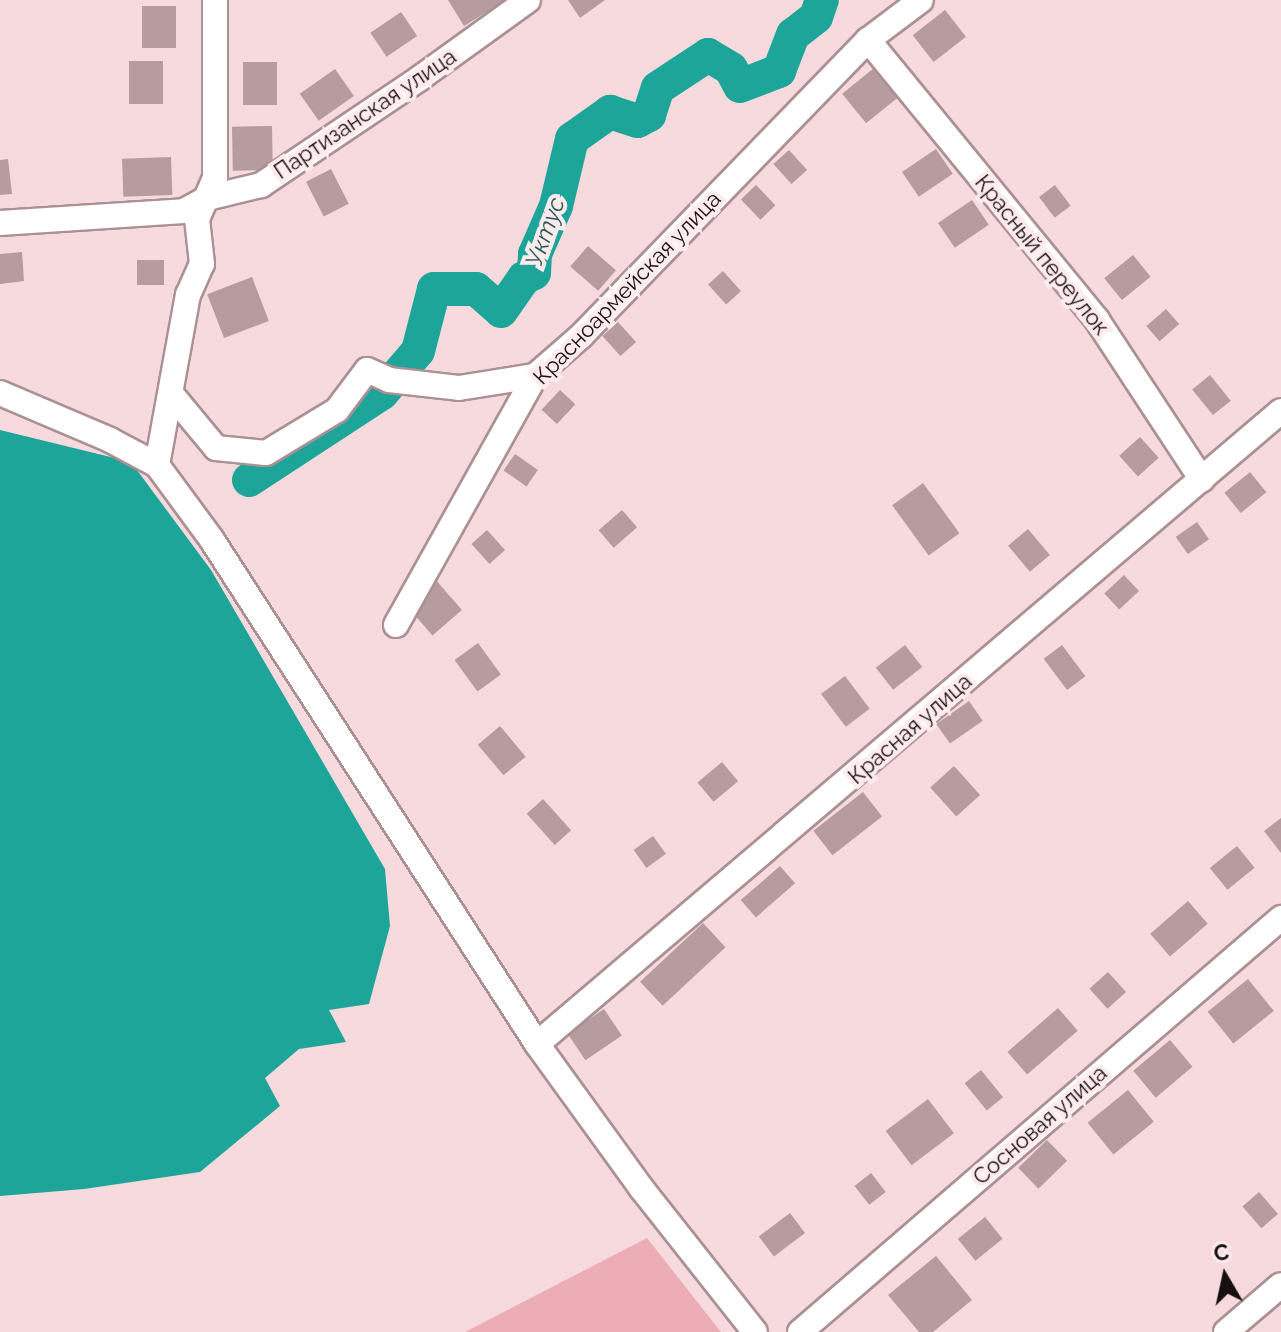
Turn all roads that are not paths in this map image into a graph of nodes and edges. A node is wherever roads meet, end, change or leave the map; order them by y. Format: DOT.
graph roads {
  1 [pos="215,0"];
  2 [pos="528,0"];
  3 [pos="921,0"];
  4 [pos="868,40"];
  5 [pos="207,198"];
  6 [pos="0,223"];
  7 [pos="535,376"];
  8 [pos="0,393"];
  9 [pos="172,395"];
  10 [pos="1281,411"];
  11 [pos="157,465"];
  12 [pos="1202,480"];
  13 [pos="396,625"];
  14 [pos="1281,918"];
  15 [pos="537,1044"];
  16 [pos="1281,1285"];
  17 [pos="755,1332"];
  18 [pos="800,1332"];
  19 [pos="1226,1332"];
  1 -- 5 [label="street"];
  2 -- 5 [label="street, Партизанская улица"];
  3 -- 4 [label="street, Красноармейская улица"];
  4 -- 7 [label="street, Красноармейская улица"];
  4 -- 12 [label="street, Красный переулок"];
  5 -- 6 [label="street, Партизанская улица"];
  5 -- 9 [label="street"];
  7 -- 9 [label="street"];
  7 -- 13 [label="street, Красноармейская улица"];
  8 -- 11 [label="street"];
  9 -- 11 [label="street"];
  10 -- 12 [label="street, Красная улица"];
  11 -- 15 [label="street"];
  12 -- 15 [label="street, Красная улица"];
  14 -- 18 [label="street, Сосновая улица"];
  15 -- 17 [label="street"];
  16 -- 19 [label="street"];
}
